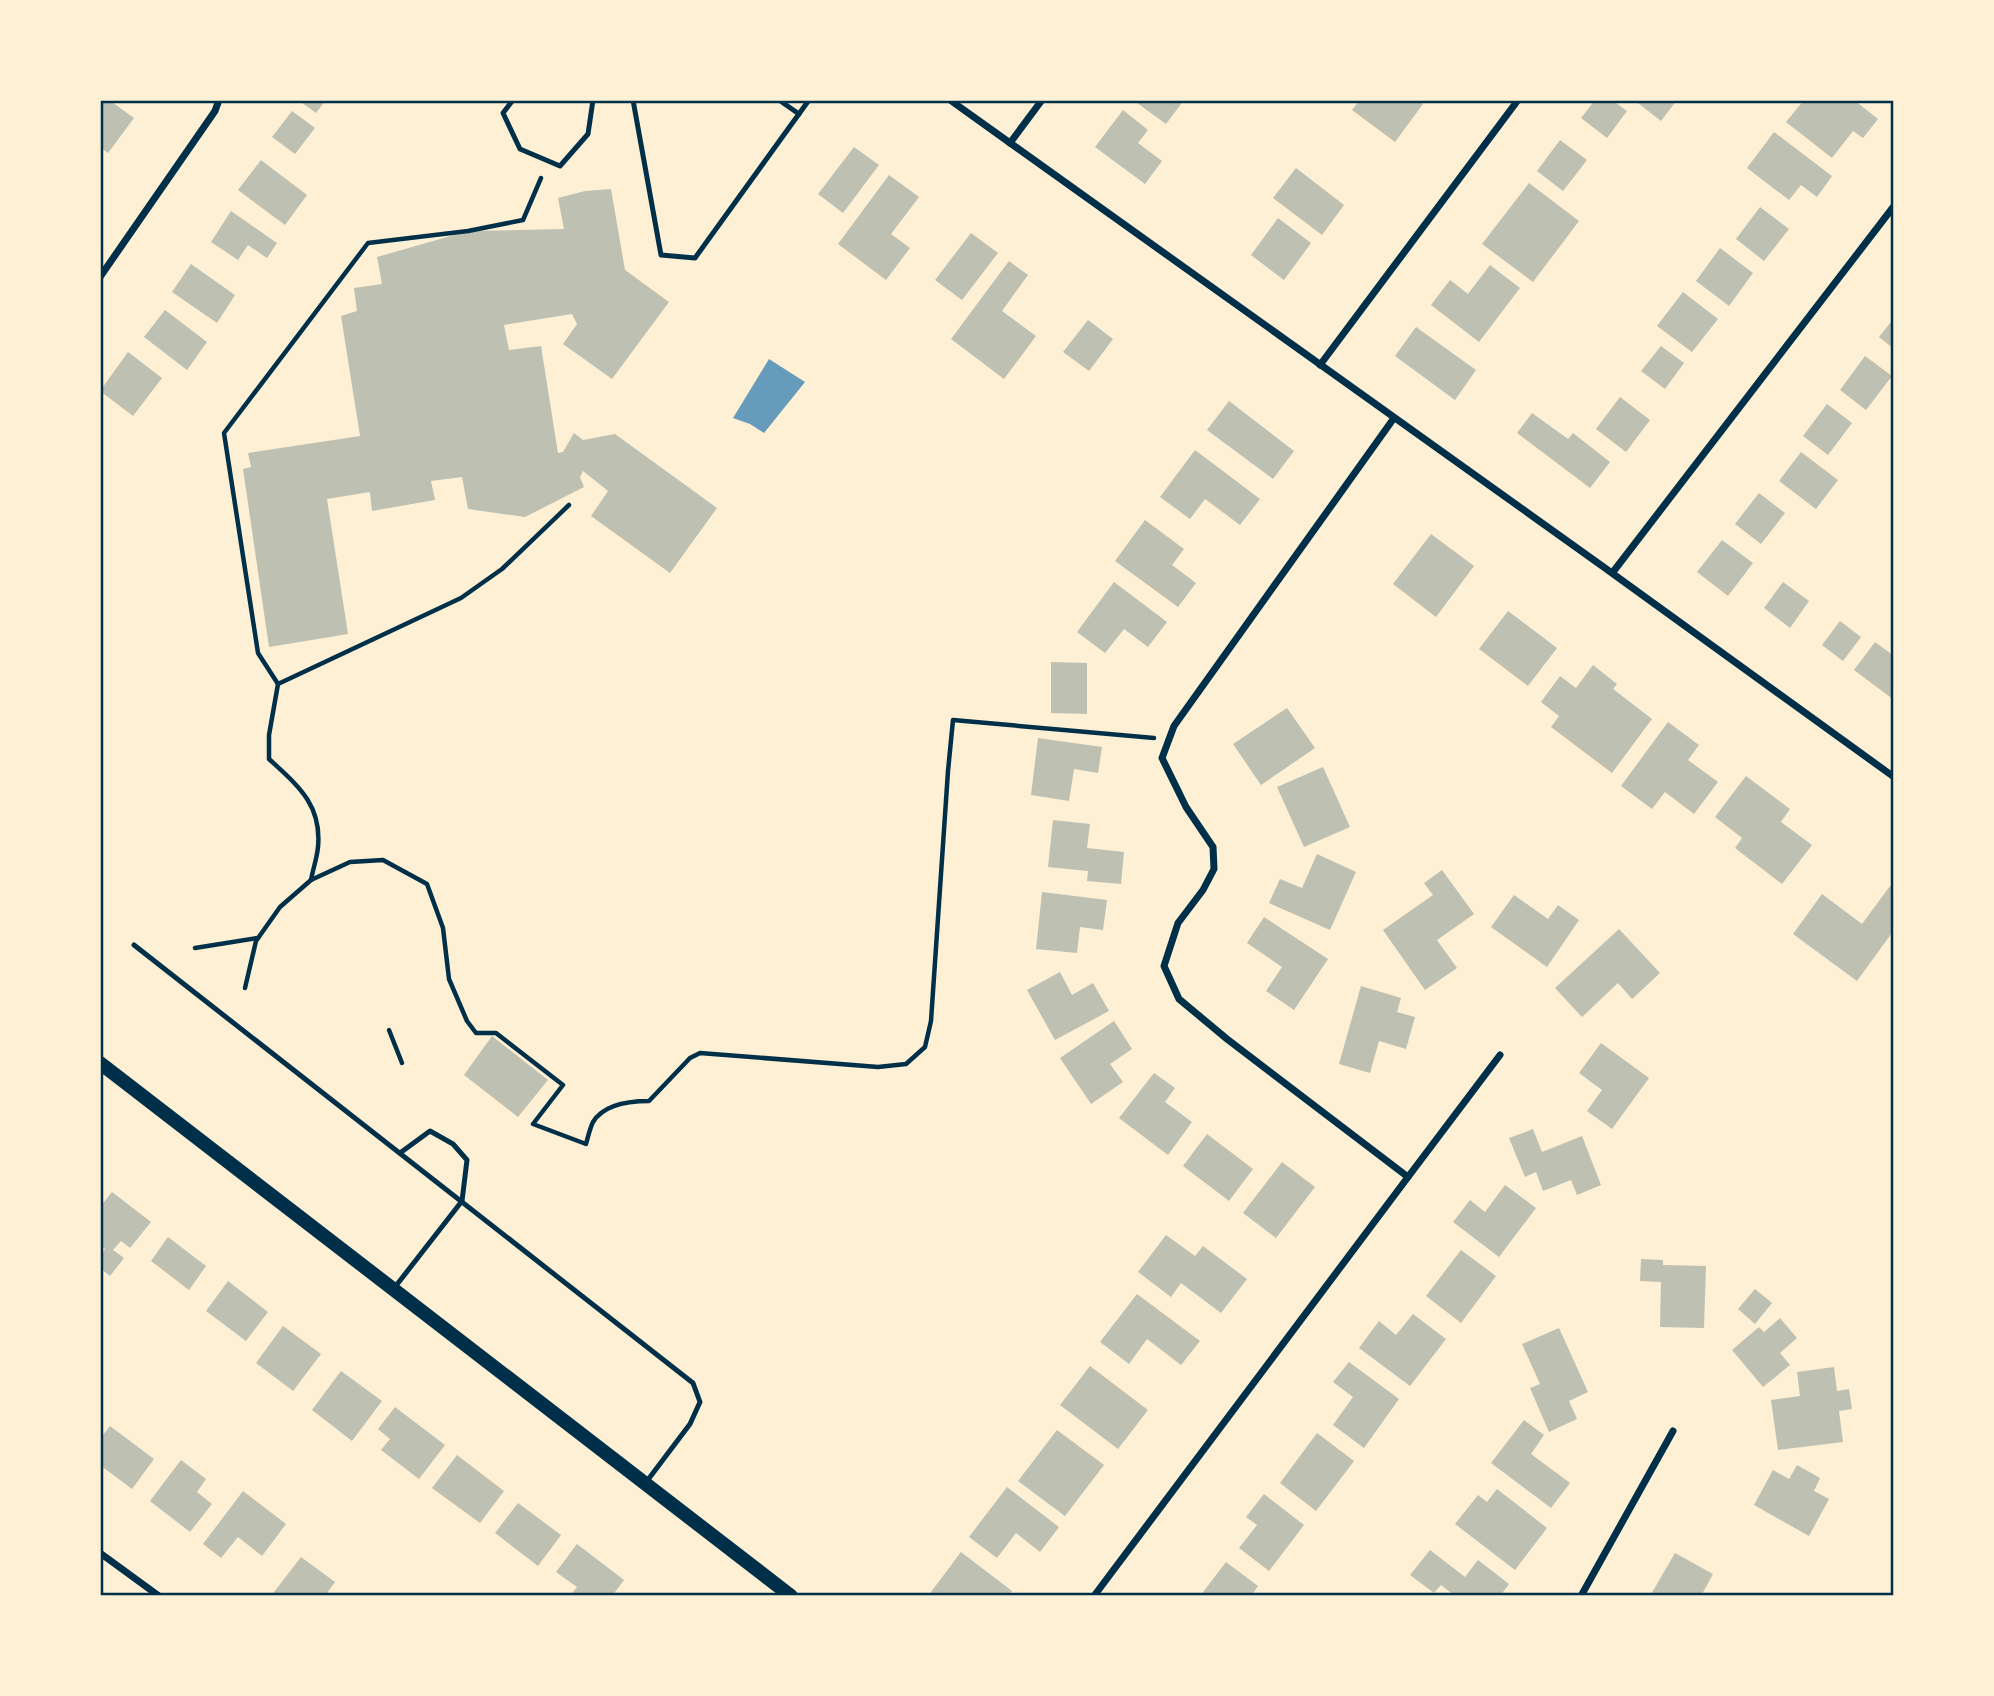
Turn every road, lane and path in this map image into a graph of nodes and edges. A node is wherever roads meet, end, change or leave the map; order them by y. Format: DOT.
graph roads {
  1 [pos="219,100"];
  2 [pos="513,100"];
  3 [pos="593,100"];
  4 [pos="633,100"];
  5 [pos="779,100"];
  6 [pos="809,100"];
  7 [pos="950,100"];
  8 [pos="1042,100"];
  9 [pos="1518,100"];
  10 [pos="799,114"];
  11 [pos="1010,143"];
  12 [pos="541,178"];
  13 [pos="1894,206"];
  14 [pos="100,277"];
  15 [pos="1320,365"];
  16 [pos="1394,418"];
  17 [pos="569,505"];
  18 [pos="1613,572"];
  19 [pos="278,684"];
  20 [pos="1169,739"];
  21 [pos="1894,777"];
  22 [pos="311,880"];
  23 [pos="258,938"];
  24 [pos="134,945"];
  25 [pos="195,948"];
  26 [pos="245,988"];
  27 [pos="389,1030"];
  28 [pos="1500,1055"];
  29 [pos="100,1063"];
  30 [pos="402,1063"];
  31 [pos="400,1153"];
  32 [pos="1408,1177"];
  33 [pos="462,1201"];
  34 [pos="393,1289"];
  35 [pos="1673,1431"];
  36 [pos="645,1483"];
  37 [pos="100,1553"];
  38 [pos="159,1596"];
  39 [pos="791,1596"];
  40 [pos="1094,1596"];
  41 [pos="1581,1596"];
  1 -- 14 [label="street"];
  2 -- 3 [label="lane"];
  4 -- 10 [label="lane"];
  5 -- 10 [label="lane"];
  6 -- 10 [label="lane"];
  7 -- 11 [label="street"];
  8 -- 11 [label="street"];
  9 -- 15 [label="street"];
  11 -- 15 [label="street"];
  12 -- 19 [label="path"];
  13 -- 18 [label="street"];
  15 -- 16 [label="street"];
  16 -- 18 [label="street"];
  16 -- 20 [label="street"];
  17 -- 19 [label="path"];
  18 -- 21 [label="street"];
  19 -- 22 [label="path"];
  20 -- 22 [label="path"];
  20 -- 32 [label="street"];
  22 -- 23 [label="path"];
  23 -- 25 [label="path"];
  23 -- 26 [label="path"];
  24 -- 31 [label="lane"];
  27 -- 30 [label="path"];
  28 -- 32 [label="street"];
  29 -- 34 [label="main road"];
  31 -- 33 [label="lane"];
  31 -- 33 [label="lane"];
  32 -- 40 [label="street"];
  33 -- 34 [label="lane"];
  33 -- 36 [label="lane"];
  34 -- 36 [label="main road"];
  35 -- 41 [label="street"];
  36 -- 39 [label="main road"];
  37 -- 38 [label="street"];
}
